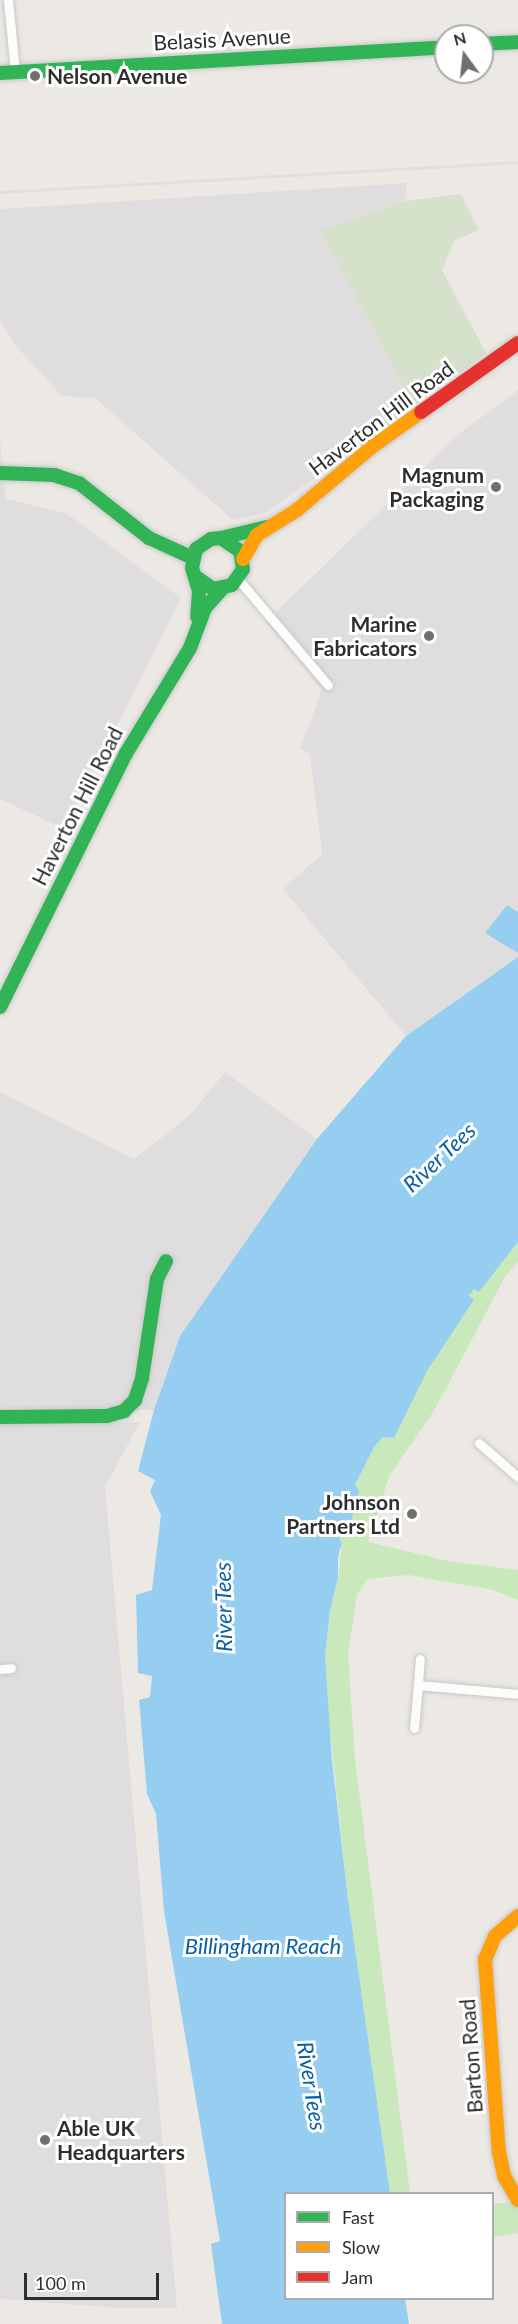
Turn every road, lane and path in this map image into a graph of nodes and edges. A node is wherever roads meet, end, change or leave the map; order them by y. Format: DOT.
graph roads {
  1 [pos="8,0"];
  2 [pos="518,42"];
  3 [pos="494,43"];
  4 [pos="434,47"];
  5 [pos="15,72"];
  6 [pos="0,73"];
  7 [pos="518,343"];
  8 [pos="0,473"];
  9 [pos="270,526"];
  10 [pos="221,538"];
  11 [pos="193,558"];
  12 [pos="243,559"];
  13 [pos="196,577"];
  14 [pos="238,579"];
  15 [pos="223,588"];
  16 [pos="197,627"];
  17 [pos="328,685"];
  18 [pos="0,1007"];
  19 [pos="166,1261"];
  20 [pos="0,1417"];
  21 [pos="479,1443"];
  22 [pos="518,1477"];
  23 [pos="420,1659"];
  24 [pos="10,1668"];
  25 [pos="0,1669"];
  26 [pos="418,1685"];
  27 [pos="518,1694"];
  28 [pos="414,1728"];
  29 [pos="518,1916"];
  30 [pos="518,2200"];
  1 -- 5 [label="street"];
  2 -- 3 [label="main road"];
  4 -- 5 [label="main road, Belasis Avenue"];
  5 -- 6 [label="main road, Belasis Avenue"];
  7 -- 9 [label="main road, Haverton Hill Road"];
  8 -- 11 [label="main road"];
  9 -- 10 [label="main road, Haverton Hill Road"];
  9 -- 12 [label="main road, Haverton Hill Road"];
  10 -- 11 [label="main road, Haverton Hill Road"];
  10 -- 12 [label="main road"];
  11 -- 13 [label="main road, Haverton Hill Road"];
  12 -- 14 [label="main road, Haverton Hill Road"];
  13 -- 15 [label="main road"];
  13 -- 16 [label="main road, Haverton Hill Road"];
  14 -- 15 [label="main road, Haverton Hill Road"];
  14 -- 17 [label="street"];
  15 -- 16 [label="main road, Haverton Hill Road"];
  16 -- 18 [label="main road, Haverton Hill Road"];
  19 -- 20 [label="main road"];
  21 -- 22 [label="street"];
  23 -- 26 [label="street"];
  24 -- 25 [label="street"];
  26 -- 27 [label="street"];
  26 -- 28 [label="street"];
  29 -- 30 [label="main road, Barton Road"];
}
